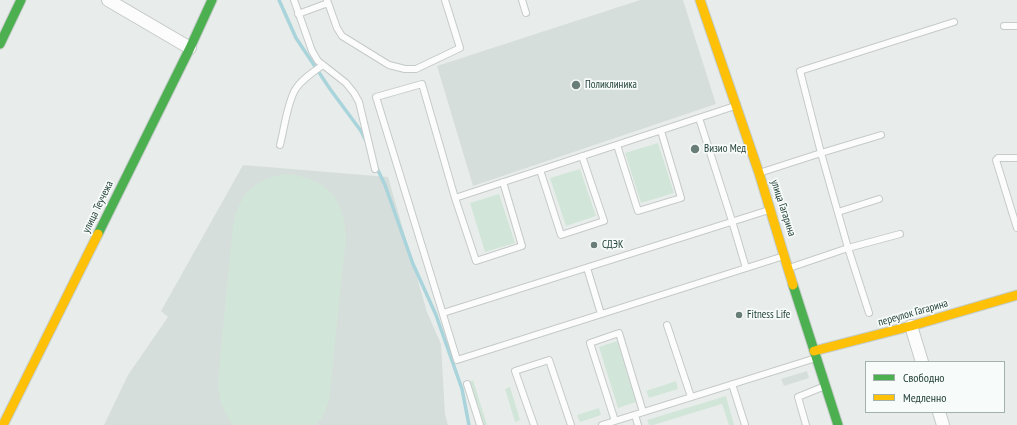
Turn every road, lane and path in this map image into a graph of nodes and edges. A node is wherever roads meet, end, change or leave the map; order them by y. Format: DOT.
graph roads {
  1 [pos="21,0"];
  2 [pos="108,0"];
  3 [pos="212,0"];
  4 [pos="294,0"];
  5 [pos="445,0"];
  6 [pos="522,0"];
  7 [pos="700,0"];
  8 [pos="328,2"];
  9 [pos="526,13"];
  10 [pos="298,14"];
  11 [pos="954,22"];
  12 [pos="1004,26"];
  13 [pos="1017,26"];
  14 [pos="0,44"];
  15 [pos="190,48"];
  16 [pos="323,65"];
  17 [pos="737,105"];
  18 [pos="699,118"];
  19 [pos="661,130"];
  20 [pos="881,135"];
  21 [pos="617,145"];
  22 [pos="280,146"];
  23 [pos="821,154"];
  24 [pos="582,156"];
  25 [pos="1017,158"];
  26 [pos="375,169"];
  27 [pos="540,170"];
  28 [pos="759,173"];
  29 [pos="503,182"];
  30 [pos="455,198"];
  31 [pos="879,199"];
  32 [pos="770,209"];
  33 [pos="838,212"];
  34 [pos="732,221"];
  35 [pos="1017,228"];
  36 [pos="900,234"];
  37 [pos="848,248"];
  38 [pos="785,255"];
  39 [pos="588,268"];
  40 [pos="746,268"];
  41 [pos="789,268"];
  42 [pos="1017,295"];
  43 [pos="442,313"];
  44 [pos="869,313"];
  45 [pos="601,314"];
  46 [pos="668,325"];
  47 [pos="911,326"];
  48 [pos="815,355"];
  49 [pos="922,361"];
  50 [pos="466,384"];
  51 [pos="732,384"];
  52 [pos="826,386"];
  53 [pos="691,397"];
  54 [pos="643,412"];
  55 [pos="938,413"];
  56 [pos="635,415"];
  57 [pos="615,421"];
  58 [pos="3,425"];
  59 [pos="480,425"];
  60 [pos="534,425"];
  61 [pos="571,425"];
  62 [pos="602,425"];
  63 [pos="638,425"];
  64 [pos="745,425"];
  65 [pos="806,425"];
  66 [pos="838,425"];
  67 [pos="943,425"];
  1 -- 14 [label="street"];
  2 -- 15 [label="street"];
  3 -- 15 [label="street, улица Теучежа"];
  4 -- 10 [label="lane"];
  5 -- 8 [label="lane"];
  6 -- 9 [label="lane"];
  7 -- 17 [label="street, улица Гагарина"];
  8 -- 10 [label="lane"];
  10 -- 16 [label="lane"];
  11 -- 23 [label="lane"];
  12 -- 13 [label="lane"];
  15 -- 58 [label="street, улица Теучежа"];
  16 -- 22 [label="lane"];
  16 -- 26 [label="lane"];
  17 -- 18 [label="lane"];
  17 -- 28 [label="street, улица Гагарина"];
  18 -- 19 [label="lane"];
  18 -- 34 [label="lane"];
  19 -- 21 [label="lane"];
  19 -- 21 [label="lane"];
  20 -- 23 [label="lane"];
  21 -- 24 [label="lane"];
  23 -- 28 [label="lane"];
  23 -- 33 [label="lane"];
  24 -- 27 [label="lane"];
  24 -- 27 [label="lane"];
  25 -- 35 [label="lane"];
  27 -- 29 [label="lane"];
  28 -- 32 [label="street, улица Гагарина"];
  29 -- 30 [label="lane"];
  29 -- 30 [label="lane"];
  30 -- 43 [label="lane"];
  31 -- 33 [label="lane"];
  32 -- 34 [label="lane"];
  32 -- 38 [label="street, улица Гагарина"];
  33 -- 37 [label="lane"];
  34 -- 39 [label="lane"];
  34 -- 40 [label="lane"];
  36 -- 37 [label="lane"];
  37 -- 41 [label="lane"];
  37 -- 44 [label="lane"];
  38 -- 40 [label="lane"];
  38 -- 41 [label="street, улица Гагарина"];
  39 -- 43 [label="lane"];
  39 -- 45 [label="lane"];
  40 -- 45 [label="lane"];
  41 -- 48 [label="street, улица Гагарина"];
  42 -- 47 [label="street, переулок Гагарина"];
  43 -- 45 [label="lane"];
  46 -- 53 [label="lane"];
  47 -- 48 [label="street, переулок Гагарина"];
  47 -- 49 [label="street"];
  48 -- 51 [label="lane"];
  48 -- 52 [label="street, улица Гагарина"];
  50 -- 59 [label="lane"];
  51 -- 53 [label="lane"];
  51 -- 64 [label="lane"];
  52 -- 65 [label="lane"];
  52 -- 66 [label="street, улица Гагарина"];
  53 -- 54 [label="lane"];
  54 -- 56 [label="lane"];
  54 -- 57 [label="lane"];
  55 -- 67 [label="street"];
  56 -- 57 [label="lane"];
  56 -- 63 [label="lane"];
  57 -- 62 [label="lane"];
  60 -- 61 [label="lane"];
}
